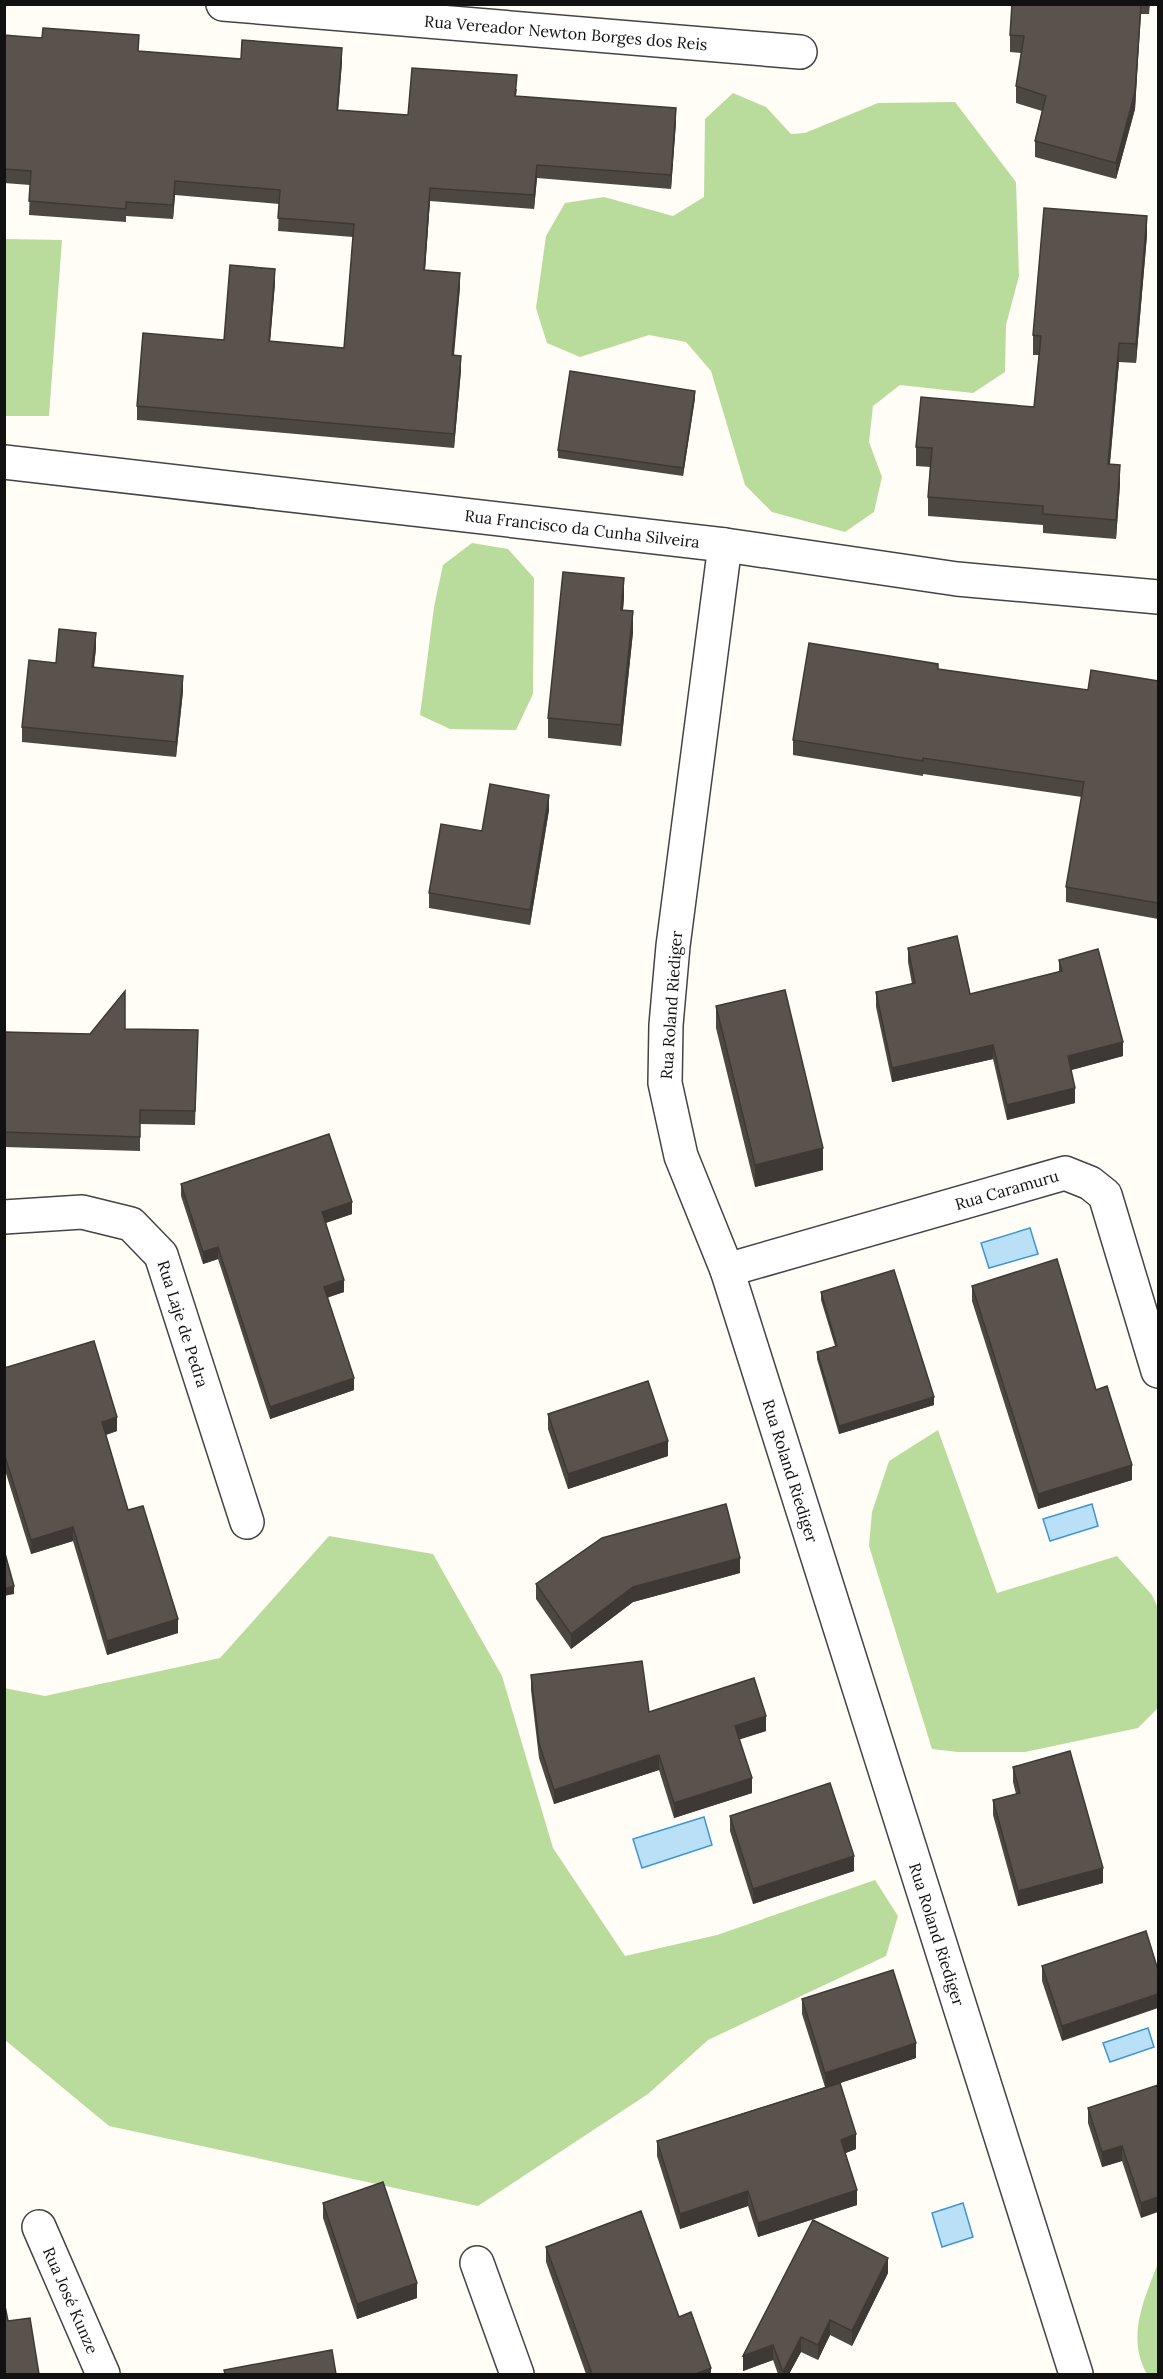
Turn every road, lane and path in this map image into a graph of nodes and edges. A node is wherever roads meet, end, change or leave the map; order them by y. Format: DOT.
graph roads {
  1 [pos="223,4"];
  2 [pos="238,5"];
  3 [pos="801,52"];
  4 [pos="4,462"];
  5 [pos="725,545"];
  6 [pos="1158,592"];
  7 [pos="1158,597"];
  8 [pos="4,1217"];
  9 [pos="727,1270"];
  10 [pos="1158,1371"];
  11 [pos="248,1522"];
  12 [pos="39,2227"];
  13 [pos="477,2263"];
  14 [pos="103,2374"];
  15 [pos="517,2374"];
  16 [pos="1076,2374"];
  1 -- 2 [label="street, Rua Vereador Newton Borges dos Reis"];
  2 -- 3 [label="street, Rua Vereador Newton Borges dos Reis"];
  4 -- 5 [label="street, Rua Francisco da Cunha Silveira"];
  5 -- 7 [label="street, Rua Francisco da Cunha Silveira"];
  5 -- 9 [label="street, Rua Roland Riediger"];
  6 -- 7 [label="street"];
  8 -- 11 [label="street, Rua Laje de Pedra"];
  9 -- 10 [label="street, Rua Caramuru"];
  9 -- 16 [label="street, Rua Roland Riediger"];
  12 -- 14 [label="street, Rua José Kunze"];
  13 -- 15 [label="street"];
}
